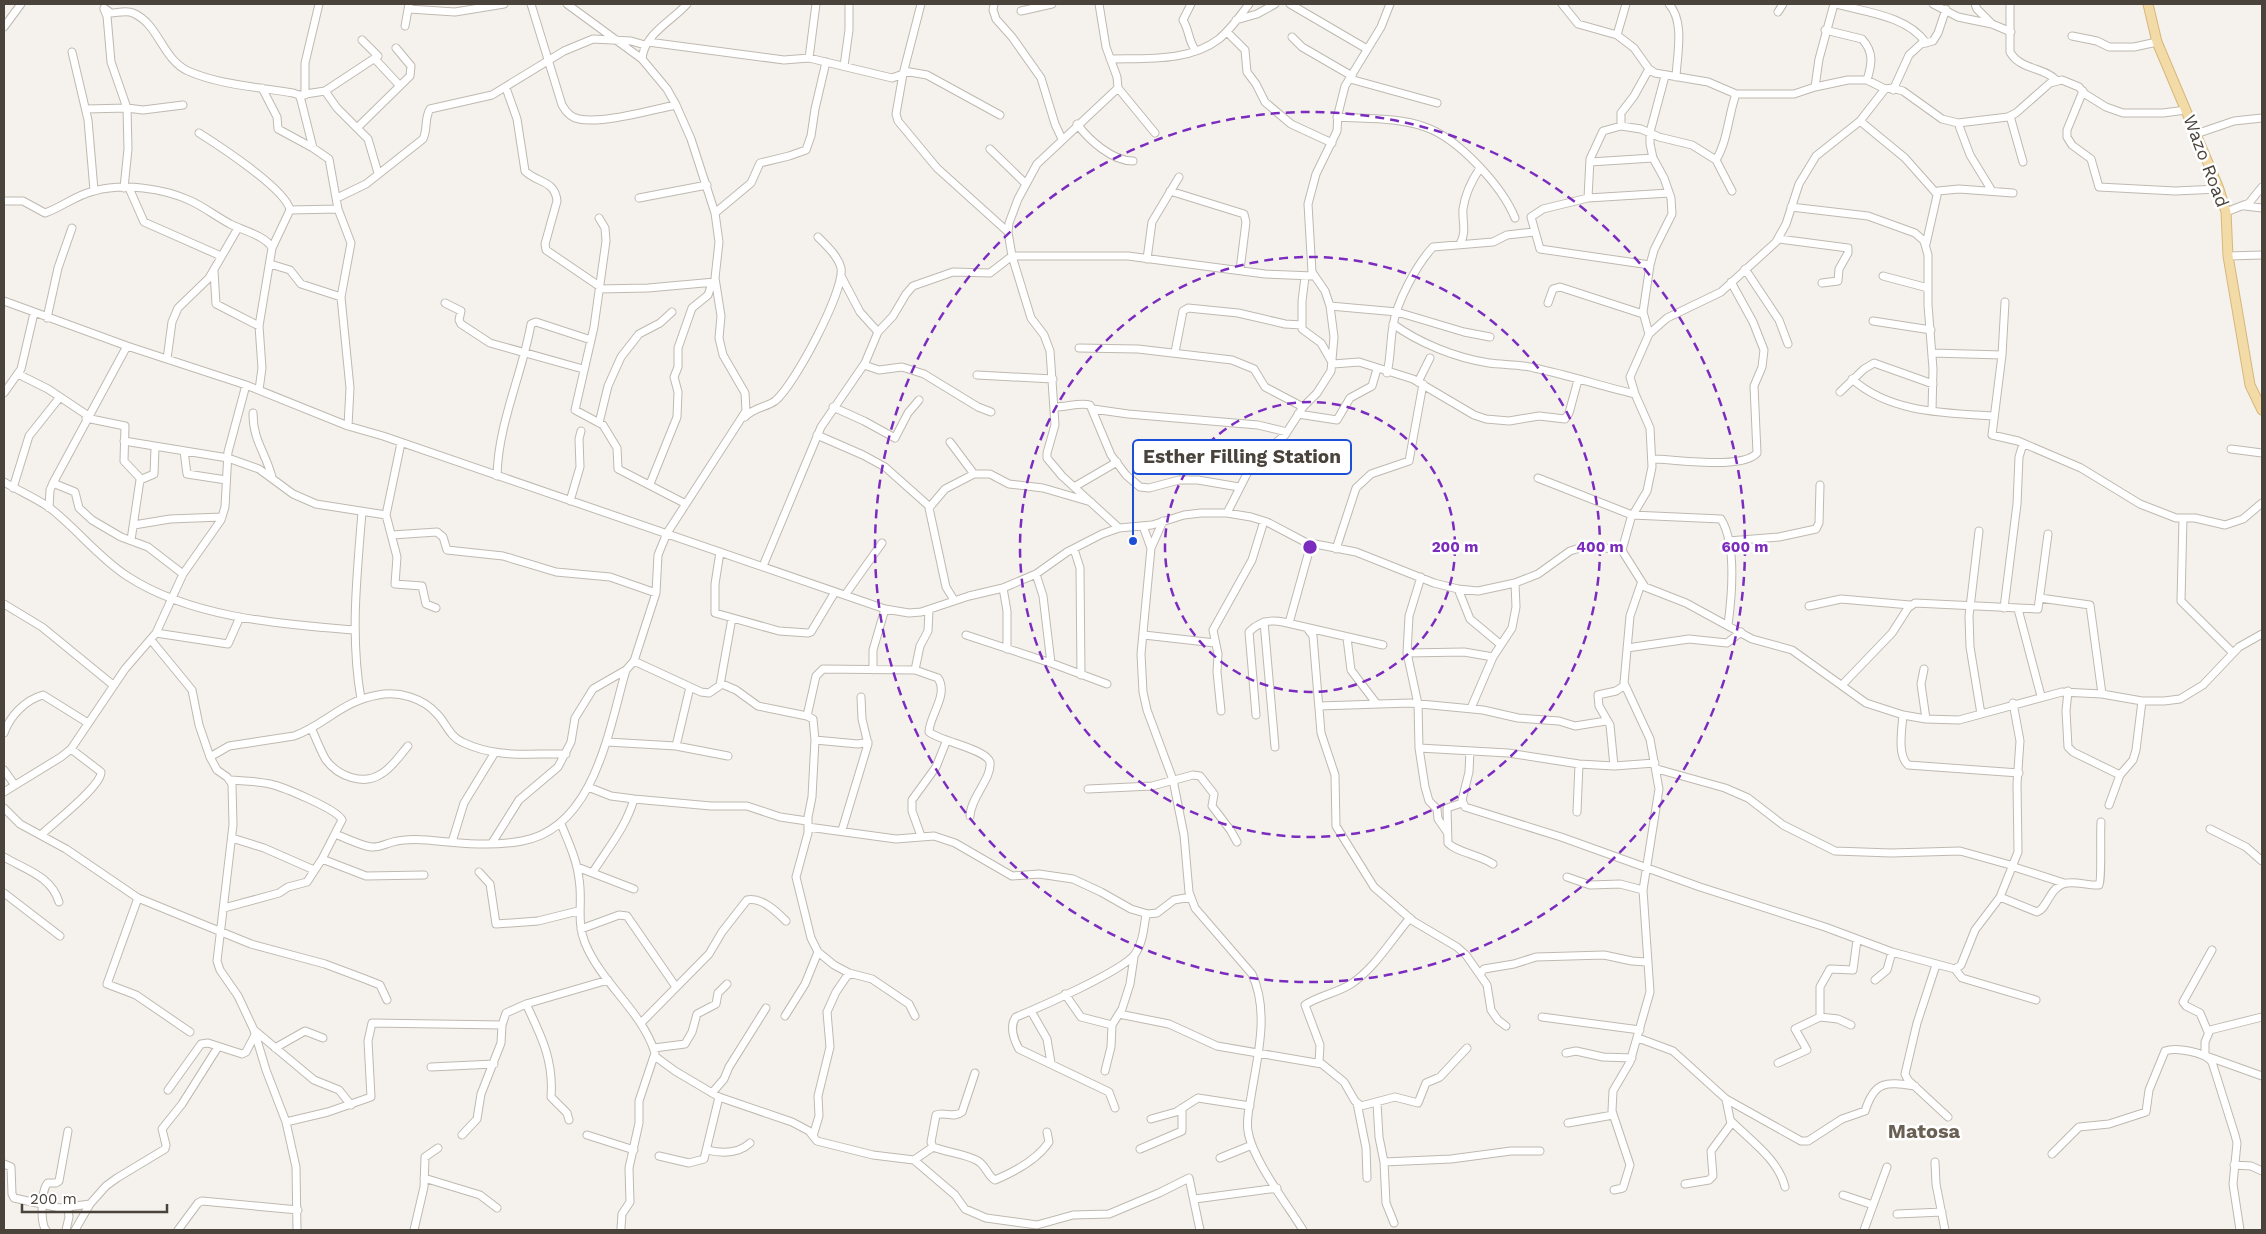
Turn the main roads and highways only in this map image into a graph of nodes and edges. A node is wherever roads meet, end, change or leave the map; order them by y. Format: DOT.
graph roads {
  1 [pos="2148,4"];
  2 [pos="2262,410"];
  1 -- 2 [label="main road, Wazo Road"];
}
